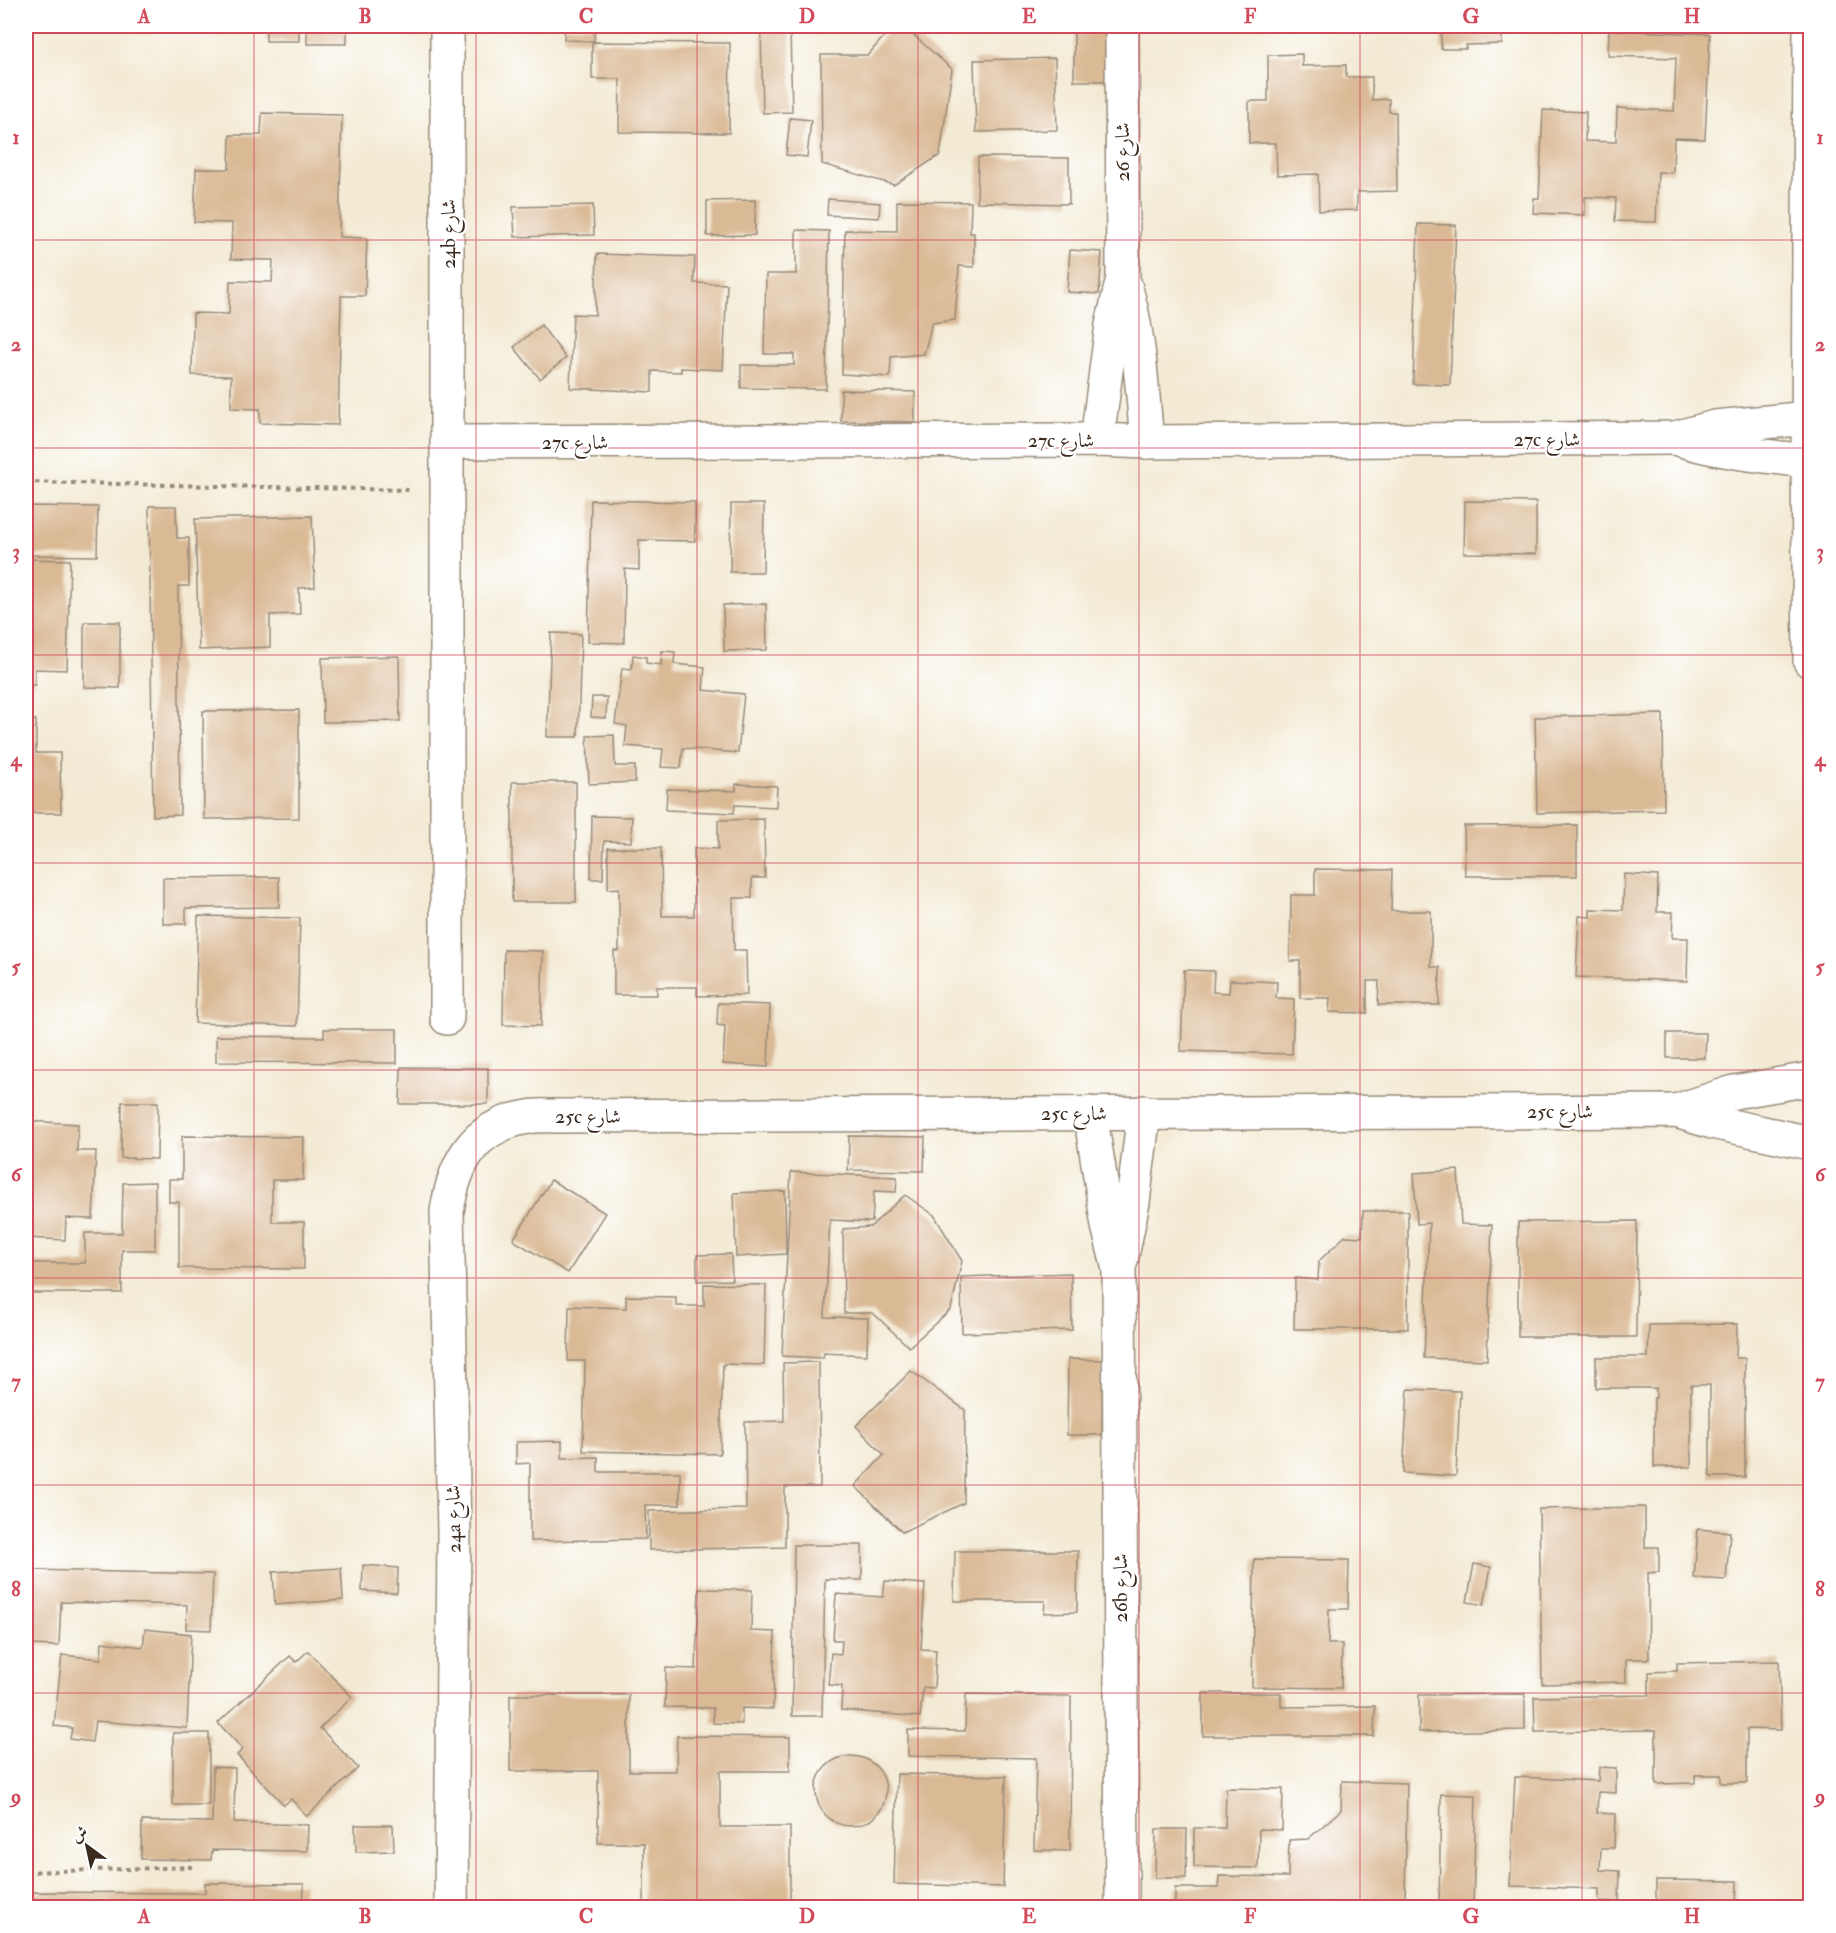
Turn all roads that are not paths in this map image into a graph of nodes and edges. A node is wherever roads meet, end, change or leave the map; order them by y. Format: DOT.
graph roads {
  1 [pos="447,26"];
  2 [pos="1122,26"];
  3 [pos="1810,26"];
  4 [pos="1123,278"];
  5 [pos="1808,418"];
  6 [pos="1675,438"];
  7 [pos="1097,440"];
  8 [pos="448,442"];
  9 [pos="1146,442"];
  10 [pos="1808,461"];
  11 [pos="1810,661"];
  12 [pos="447,1018"];
  13 [pos="1810,1080"];
  14 [pos="1676,1111"];
  15 [pos="1144,1112"];
  16 [pos="1090,1113"];
  17 [pos="478,1138"];
  18 [pos="1810,1143"];
  19 [pos="1119,1269"];
  20 [pos="452,1908"];
  21 [pos="1122,1908"];
  1 -- 8 [label="street, 24b شارع"];
  2 -- 4 [label="street, شارع 26"];
  3 -- 5 [label="street"];
  4 -- 7 [label="street, شارع 26"];
  4 -- 9 [label="street, شارع 26"];
  5 -- 6 [label="street, 27c شارع"];
  5 -- 10 [label="street"];
  6 -- 9 [label="street, 27c شارع"];
  6 -- 10 [label="street, 27c شارع"];
  7 -- 8 [label="street, 27c شارع"];
  7 -- 9 [label="street, 27c شارع"];
  8 -- 12 [label="street, 24b شارع"];
  10 -- 11 [label="street"];
  13 -- 14 [label="street, 25c شارع"];
  14 -- 15 [label="street, 25c شارع"];
  14 -- 18 [label="street, 25c شارع"];
  15 -- 16 [label="street, 25c شارع"];
  15 -- 19 [label="street, 26b شارع"];
  16 -- 17 [label="street, 25c شارع"];
  16 -- 19 [label="street, 26b شارع"];
  17 -- 20 [label="street, 24a شارع"];
  19 -- 21 [label="street, 26b شارع"];
}
